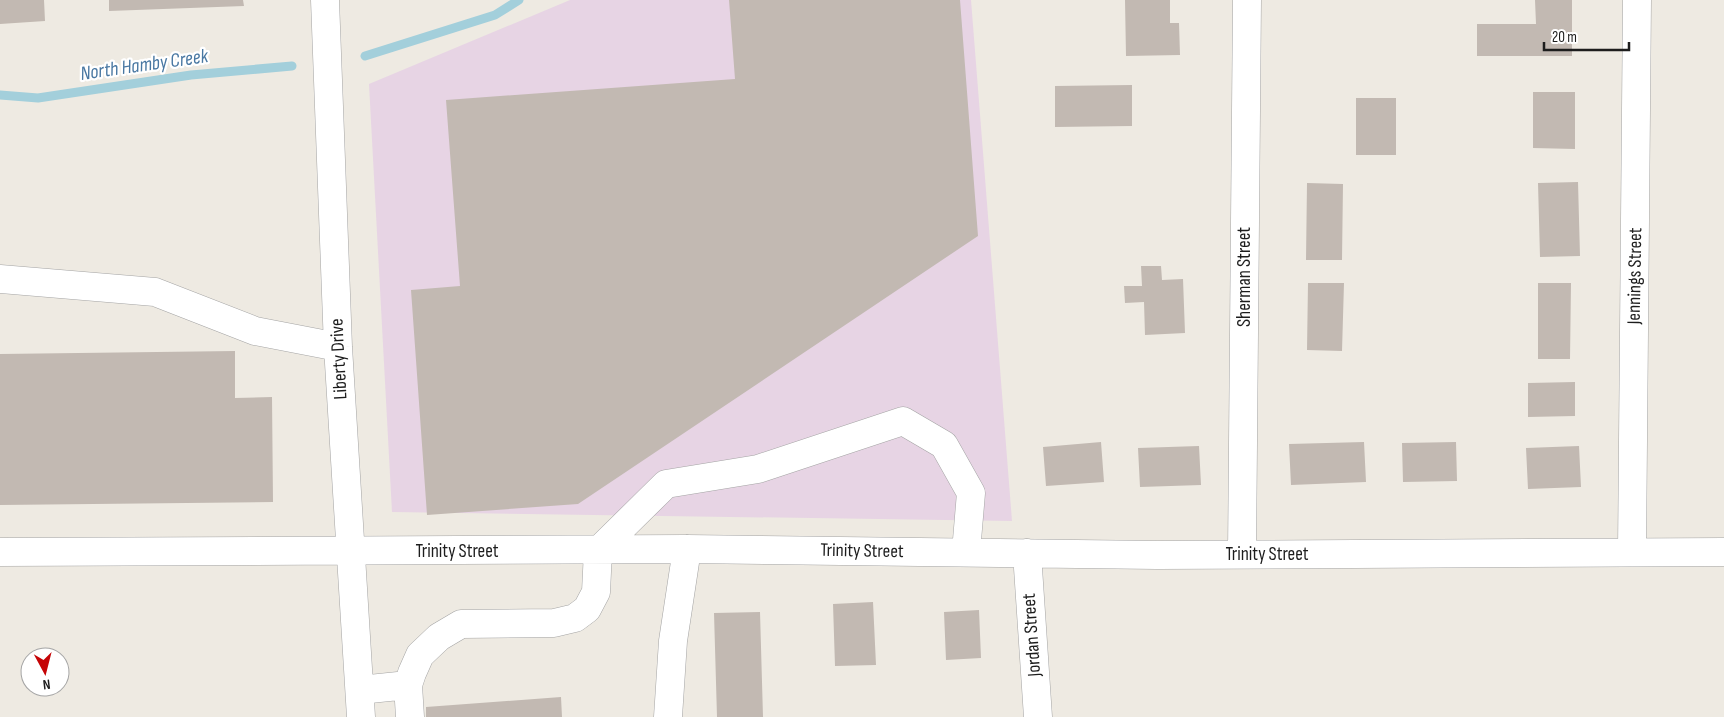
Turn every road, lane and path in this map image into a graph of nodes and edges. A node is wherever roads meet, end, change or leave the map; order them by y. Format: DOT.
graph roads {
  1 [pos="324,0"];
  2 [pos="1247,0"];
  3 [pos="1637,0"];
  4 [pos="0,279"];
  5 [pos="338,347"];
  6 [pos="687,549"];
  7 [pos="352,551"];
  8 [pos="598,551"];
  9 [pos="0,552"];
  10 [pos="966,552"];
  11 [pos="1632,552"];
  12 [pos="1724,552"];
  13 [pos="1027,553"];
  14 [pos="1242,554"];
  15 [pos="408,686"];
  16 [pos="360,690"];
  17 [pos="361,717"];
  18 [pos="410,717"];
  19 [pos="668,717"];
  20 [pos="1038,717"];
  1 -- 5 [label="street, Liberty Drive"];
  2 -- 14 [label="street, Sherman Street"];
  3 -- 11 [label="street, Jennings Street"];
  4 -- 5 [label="street"];
  5 -- 7 [label="street, Liberty Drive"];
  6 -- 8 [label="street, Trinity Street"];
  6 -- 10 [label="street, Trinity Street"];
  6 -- 19 [label="street"];
  7 -- 8 [label="street, Trinity Street"];
  7 -- 9 [label="street, Trinity Street"];
  7 -- 16 [label="street, Liberty Drive"];
  8 -- 10 [label="street"];
  8 -- 15 [label="street"];
  10 -- 13 [label="street, Trinity Street"];
  11 -- 12 [label="street, Trinity Street"];
  11 -- 14 [label="street, Trinity Street"];
  13 -- 14 [label="street, Trinity Street"];
  13 -- 20 [label="street, Jordan Street"];
  15 -- 16 [label="street"];
  15 -- 18 [label="street"];
  16 -- 17 [label="street, Liberty Drive"];
}
